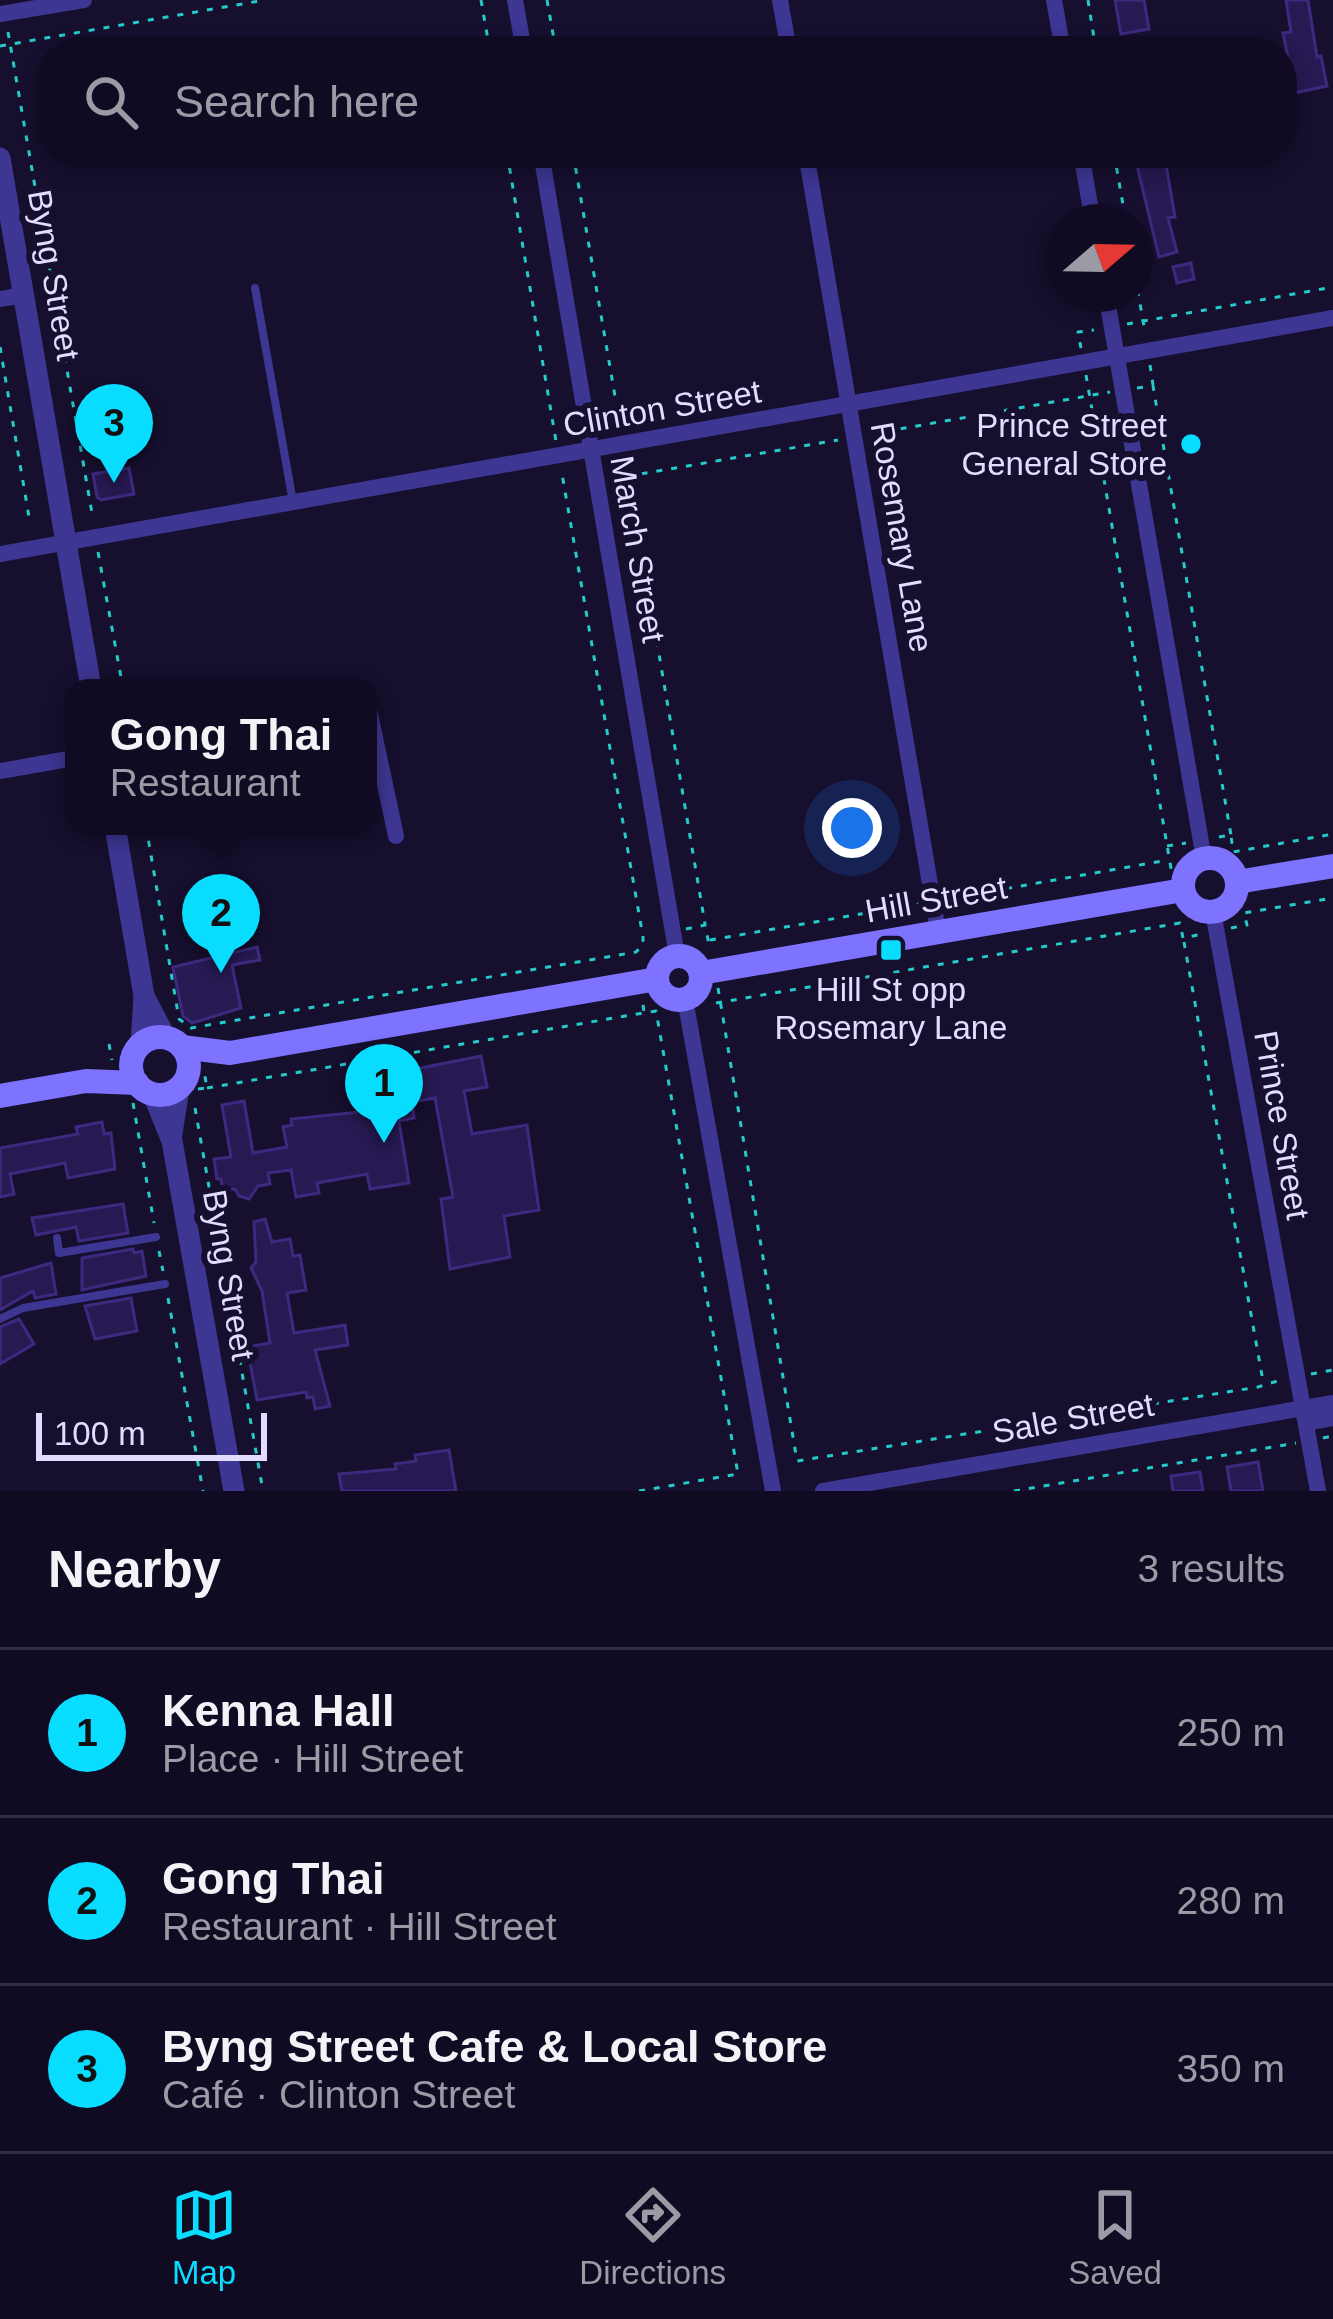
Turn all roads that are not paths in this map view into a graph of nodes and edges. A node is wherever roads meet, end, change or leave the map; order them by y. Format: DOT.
graph roads {
  1 [pos="84,0"];
  2 [pos="515,0"];
  3 [pos="780,0"];
  4 [pos="1054,0"];
  5 [pos="3,14"];
  6 [pos="521,36"];
  7 [pos="786,36"];
  8 [pos="1060,36"];
  9 [pos="0,158"];
  10 [pos="544,168"];
  11 [pos="809,168"];
  12 [pos="1084,168"];
  13 [pos="1091,204"];
  14 [pos="255,288"];
  15 [pos="23,295"];
  16 [pos="0,299"];
  17 [pos="1109,312"];
  18 [pos="1333,318"];
  19 [pos="1118,358"];
  20 [pos="849,406"];
  21 [pos="591,450"];
  22 [pos="293,503"];
  23 [pos="66,542"];
  24 [pos="0,554"];
  25 [pos="89,679"];
  26 [pos="377,747"];
  27 [pos="65,760"];
  28 [pos="0,771"];
  29 [pos="117,835"];
  30 [pos="396,836"];
  31 [pos="1204,859"];
  32 [pos="1333,866"];
  33 [pos="1237,882"];
  34 [pos="1179,891"];
  35 [pos="1215,921"];
  36 [pos="938,931"];
  37 [pos="675,944"];
  38 [pos="708,973"];
  39 [pos="649,981"];
  40 [pos="685,999"];
  41 [pos="230,1053"];
  42 [pos="152,1061"];
  43 [pos="192,1089"];
  44 [pos="0,1096"];
  45 [pos="172,1141"];
  46 [pos="157,1237"];
  47 [pos="57,1238"];
  48 [pos="165,1284"];
  49 [pos="0,1319"];
  50 [pos="1333,1403"];
  51 [pos="1333,1418"];
  52 [pos="1306,1424"];
  53 [pos="233,1491"];
  54 [pos="773,1491"];
  55 [pos="823,1491"];
  56 [pos="1318,1491"];
  1 -- 5 [label="street"];
  2 -- 6 [label="street"];
  3 -- 7 [label="street"];
  4 -- 8 [label="street"];
  9 -- 15 [label="street, Byng Street"];
  10 -- 21 [label="street, March Street"];
  11 -- 20 [label="street, Rosemary Lane"];
  12 -- 13 [label="street"];
  14 -- 22 [label="lane"];
  15 -- 16 [label="street"];
  15 -- 23 [label="street, Byng Street"];
  17 -- 19 [label="street"];
  18 -- 19 [label="street, Clinton Street"];
  19 -- 20 [label="street, Clinton Street"];
  19 -- 31 [label="street"];
  20 -- 21 [label="street, Clinton Street"];
  20 -- 36 [label="street, Rosemary Lane"];
  21 -- 22 [label="street, Clinton Street"];
  21 -- 37 [label="street, March Street"];
  22 -- 23 [label="street, Clinton Street"];
  23 -- 24 [label="street, Clinton Street"];
  23 -- 25 [label="street, Byng Street"];
  26 -- 30 [label="street"];
  27 -- 28 [label="street"];
  29 -- 42 [label="street, Byng Street"];
  31 -- 33 [label="main road"];
  31 -- 34 [label="main road"];
  32 -- 33 [label="main road"];
  33 -- 35 [label="main road"];
  34 -- 35 [label="main road"];
  34 -- 36 [label="main road, Hill Street"];
  35 -- 52 [label="street, Prince Street"];
  36 -- 38 [label="main road, Hill Street"];
  37 -- 38 [label="main road"];
  37 -- 39 [label="main road"];
  38 -- 40 [label="main road"];
  39 -- 40 [label="main road"];
  39 -- 41 [label="main road"];
  40 -- 54 [label="street"];
  41 -- 42 [label="main road"];
  41 -- 43 [label="main road"];
  42 -- 43 [label="main road"];
  42 -- 43 [label="main road"];
  42 -- 44 [label="main road"];
  42 -- 45 [label="street, Byng Street"];
  43 -- 45 [label="street, Byng Street"];
  45 -- 53 [label="street, Byng Street"];
  46 -- 47 [label="lane"];
  48 -- 49 [label="lane"];
  50 -- 52 [label="street, Sale Street"];
  51 -- 52 [label="street, Sale Street"];
  52 -- 55 [label="street, Sale Street"];
  52 -- 56 [label="street, Prince Street"];
}
